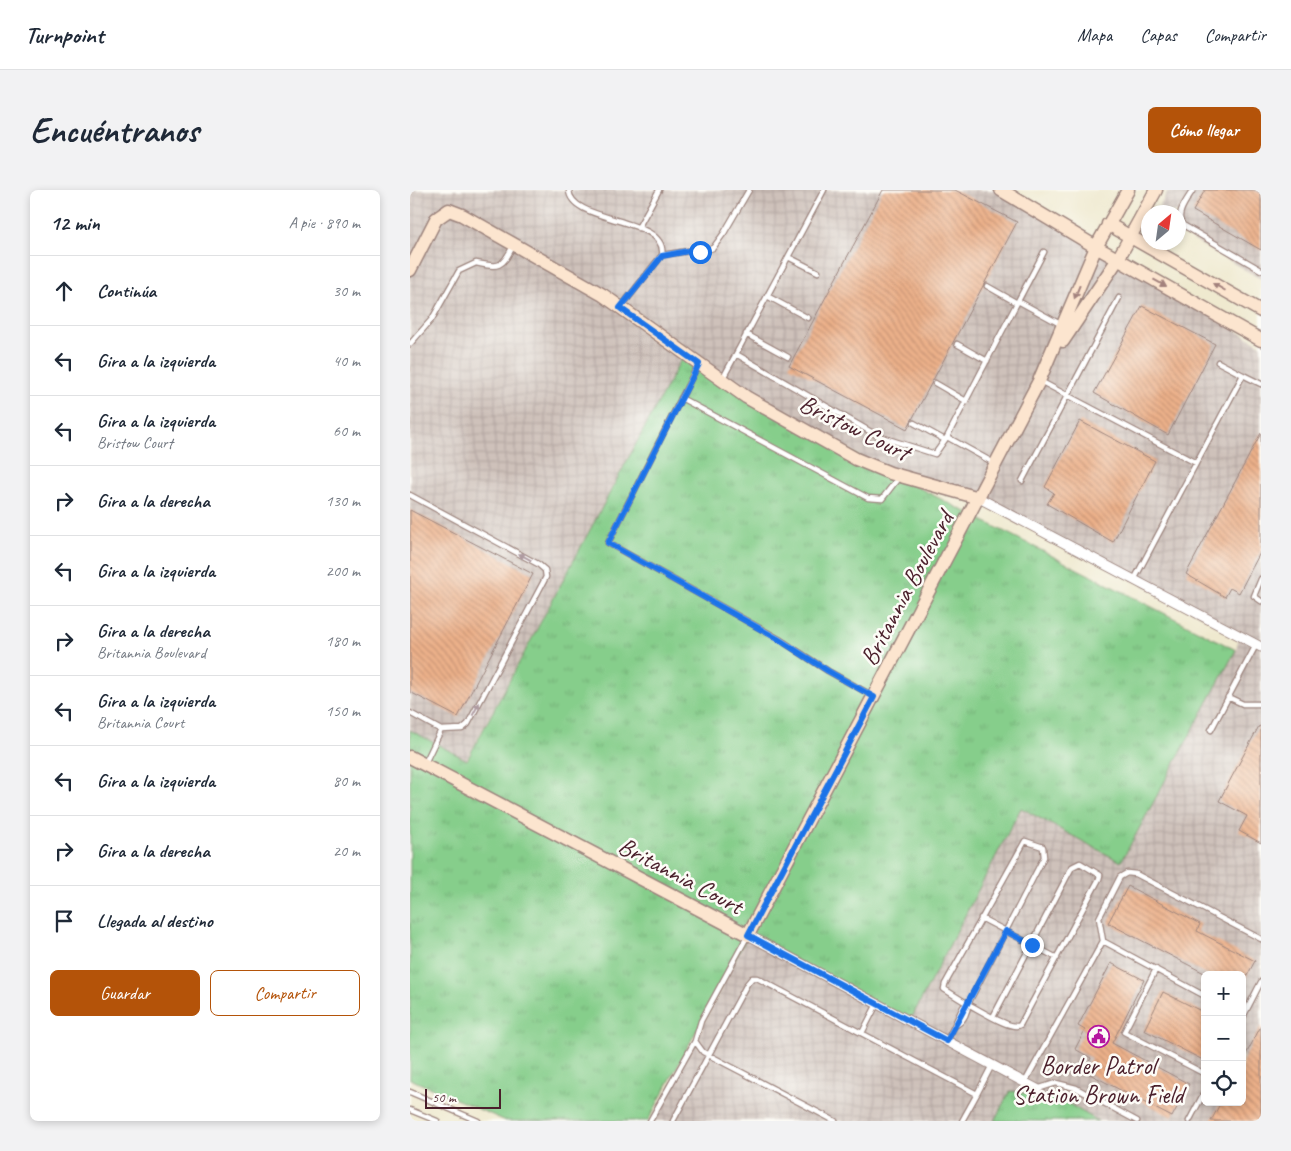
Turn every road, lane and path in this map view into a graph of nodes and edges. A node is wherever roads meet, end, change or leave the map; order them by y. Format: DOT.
graph roads {
  1 [pos="569,190"];
  2 [pos="659,190"];
  3 [pos="749,190"];
  4 [pos="824,190"];
  5 [pos="1001,190"];
  6 [pos="1128,190"];
  7 [pos="1156,190"];
  8 [pos="1193,190"];
  9 [pos="1108,224"];
  10 [pos="638,228"];
  11 [pos="1130,236"];
  12 [pos="514,244"];
  13 [pos="1096,247"];
  14 [pos="1044,252"];
  15 [pos="662,256"];
  16 [pos="788,257"];
  17 [pos="1118,259"];
  18 [pos="410,270"];
  19 [pos="1261,270"];
  20 [pos="818,272"];
  21 [pos="987,286"];
  22 [pos="767,296"];
  23 [pos="1119,298"];
  24 [pos="1018,302"];
  25 [pos="620,308"];
  26 [pos="1261,311"];
  27 [pos="808,318"];
  28 [pos="1063,326"];
  29 [pos="746,334"];
  30 [pos="1261,340"];
  31 [pos="410,344"];
  32 [pos="957,344"];
  33 [pos="736,354"];
  34 [pos="788,357"];
  35 [pos="987,361"];
  36 [pos="1218,362"];
  37 [pos="699,364"];
  38 [pos="1046,366"];
  39 [pos="1243,375"];
  40 [pos="722,380"];
  41 [pos="1039,381"];
  42 [pos="935,383"];
  43 [pos="1261,384"];
  44 [pos="1068,395"];
  45 [pos="682,398"];
  46 [pos="966,401"];
  47 [pos="914,423"];
  48 [pos="946,438"];
  49 [pos="1196,462"];
  50 [pos="996,464"];
  51 [pos="900,476"];
  52 [pos="1022,481"];
  53 [pos="410,495"];
  54 [pos="979,498"];
  55 [pos="1261,579"];
  56 [pos="1134,580"];
  57 [pos="1261,601"];
  58 [pos="1259,646"];
  59 [pos="874,697"];
  60 [pos="1228,697"];
  61 [pos="1261,704"];
  62 [pos="410,713"];
  63 [pos="441,730"];
  64 [pos="1211,730"];
  65 [pos="410,757"];
  66 [pos="424,764"];
  67 [pos="981,918"];
  68 [pos="1006,931"];
  69 [pos="748,935"];
  70 [pos="1261,939"];
  71 [pos="1103,940"];
  72 [pos="1032,945"];
  73 [pos="1057,958"];
  74 [pos="1156,969"];
  75 [pos="1261,982"];
  76 [pos="1201,994"];
  77 [pos="877,1004"];
  78 [pos="968,1004"];
  79 [pos="1244,1016"];
  80 [pos="994,1017"];
  81 [pos="862,1033"];
  82 [pos="695,1041"];
  83 [pos="947,1041"];
  84 [pos="708,1055"];
  85 [pos="992,1065"];
  86 [pos="1201,1072"];
  87 [pos="1025,1082"];
  88 [pos="1037,1089"];
  89 [pos="410,1092"];
  90 [pos="977,1094"];
  91 [pos="1201,1098"];
  92 [pos="410,1110"];
  93 [pos="436,1121"];
  94 [pos="478,1121"];
  95 [pos="650,1121"];
  96 [pos="673,1121"];
  97 [pos="835,1121"];
  98 [pos="962,1121"];
  99 [pos="1137,1121"];
  100 [pos="1189,1121"];
  1 -- 10 [label="lane"];
  2 -- 10 [label="lane"];
  3 -- 15 [label="lane"];
  4 -- 16 [label="lane"];
  5 -- 13 [label="street"];
  6 -- 9 [label="street, Britannia Boulevard"];
  7 -- 11 [label="street, Britannia Boulevard"];
  8 -- 19 [label="lane"];
  9 -- 11 [label="street"];
  9 -- 13 [label="street, Britannia Boulevard"];
  10 -- 15 [label="lane"];
  11 -- 17 [label="street, Britannia Boulevard"];
  26 -- 11 [label="street, one-way"];
  12 -- 18 [label="street, Bristow Court"];
  12 -- 25 [label="street, Bristow Court"];
  12 -- 31 [label="lane"];
  13 -- 17 [label="street"];
  13 -- 28 [label="street, Britannia Boulevard, one-way"];
  14 -- 24 [label="lane"];
  15 -- 25 [label="lane"];
  16 -- 20 [label="lane"];
  16 -- 22 [label="lane"];
  17 -- 30 [label="street, one-way"];
  17 -- 38 [label="street, Britannia Boulevard"];
  21 -- 24 [label="lane"];
  22 -- 27 [label="lane"];
  22 -- 29 [label="lane"];
  23 -- 44 [label="lane"];
  24 -- 28 [label="lane"];
  24 -- 35 [label="lane"];
  25 -- 37 [label="street, Bristow Court"];
  28 -- 38 [label="street, Britannia Boulevard"];
  29 -- 33 [label="lane"];
  29 -- 34 [label="lane"];
  32 -- 35 [label="lane"];
  33 -- 40 [label="lane"];
  33 -- 48 [label="lane"];
  35 -- 46 [label="lane"];
  36 -- 39 [label="lane"];
  37 -- 40 [label="street, Bristow Court"];
  37 -- 45 [label="lane"];
  38 -- 41 [label="street, Britannia Boulevard"];
  39 -- 43 [label="lane"];
  39 -- 49 [label="lane"];
  40 -- 51 [label="street, Bristow Court"];
  41 -- 44 [label="lane"];
  41 -- 50 [label="street, Britannia Boulevard"];
  42 -- 46 [label="lane"];
  44 -- 49 [label="lane"];
  44 -- 52 [label="lane"];
  45 -- 51 [label="lane"];
  45 -- 59 [label="lane"];
  46 -- 48 [label="lane"];
  47 -- 48 [label="lane"];
  48 -- 50 [label="lane"];
  49 -- 56 [label="lane"];
  50 -- 54 [label="street, Britannia Boulevard"];
  51 -- 54 [label="street, Bristow Court"];
  63 -- 53 [label="lane, one-way"];
  54 -- 56 [label="street, Bristow Court"];
  54 -- 59 [label="street, Britannia Boulevard"];
  55 -- 57 [label="lane"];
  56 -- 58 [label="street, Bristow Court"];
  58 -- 60 [label="lane"];
  59 -- 69 [label="street, Britannia Boulevard"];
  60 -- 61 [label="lane"];
  60 -- 64 [label="lane"];
  62 -- 63 [label="lane"];
  63 -- 66 [label="lane"];
  65 -- 66 [label="street, Britannia Court"];
  66 -- 69 [label="street, Britannia Court"];
  67 -- 68 [label="lane"];
  67 -- 68 [label="lane"];
  67 -- 78 [label="lane"];
  68 -- 72 [label="lane"];
  68 -- 78 [label="lane"];
  69 -- 77 [label="street, Britannia Court"];
  69 -- 82 [label="lane"];
  70 -- 71 [label="lane"];
  71 -- 74 [label="lane"];
  71 -- 87 [label="lane"];
  72 -- 73 [label="lane"];
  72 -- 73 [label="lane"];
  72 -- 80 [label="lane"];
  73 -- 80 [label="lane"];
  74 -- 76 [label="lane"];
  74 -- 86 [label="lane"];
  75 -- 79 [label="lane"];
  77 -- 81 [label="lane"];
  77 -- 83 [label="street, Britannia Court"];
  78 -- 80 [label="lane"];
  78 -- 83 [label="lane"];
  81 -- 84 [label="lane"];
  81 -- 90 [label="lane"];
  82 -- 84 [label="lane"];
  82 -- 95 [label="lane"];
  83 -- 85 [label="street, Britannia Court"];
  84 -- 96 [label="lane"];
  84 -- 97 [label="lane"];
  85 -- 87 [label="street, Britannia Court"];
  85 -- 90 [label="lane"];
  87 -- 88 [label="street, Britannia Court"];
  88 -- 99 [label="lane"];
  89 -- 94 [label="lane"];
  90 -- 98 [label="lane"];
  91 -- 100 [label="lane"];
  92 -- 93 [label="lane"];
}
